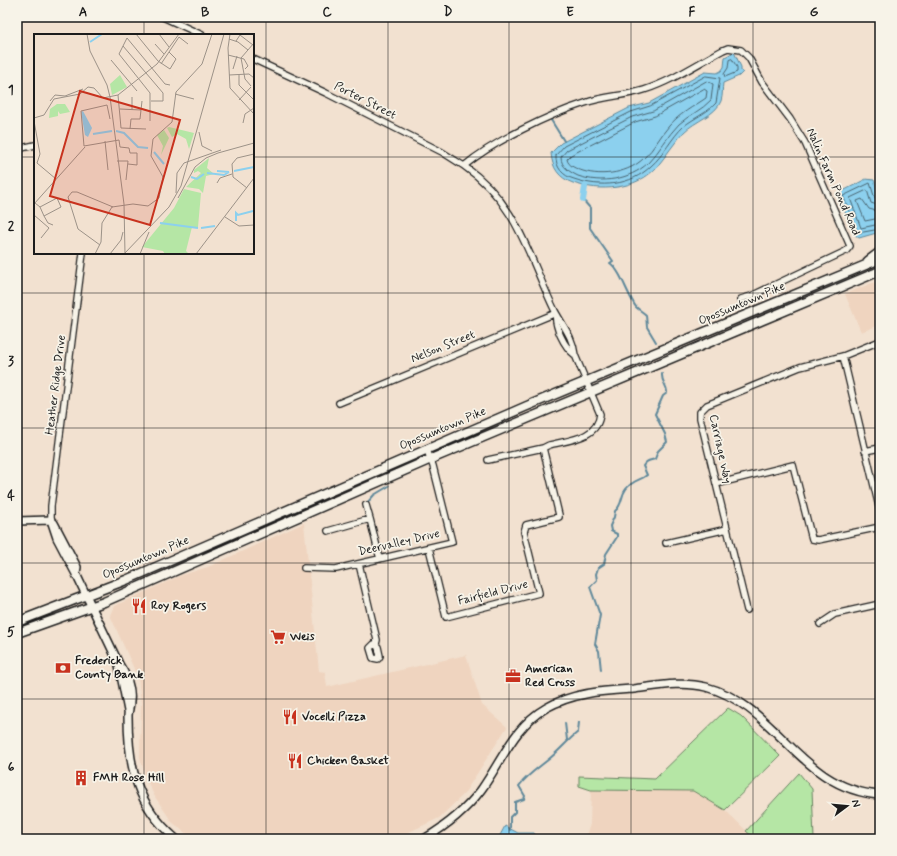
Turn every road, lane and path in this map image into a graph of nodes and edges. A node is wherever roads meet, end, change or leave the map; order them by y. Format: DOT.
graph roads {
  1 [pos="163,17"];
  2 [pos="200,34"];
  3 [pos="254,59"];
  4 [pos="34,145"];
  5 [pos="17,149"];
  6 [pos="464,166"];
  7 [pos="880,252"];
  8 [pos="83,254"];
  9 [pos="880,259"];
  10 [pos="856,270"];
  11 [pos="880,271"];
  12 [pos="741,298"];
  13 [pos="556,313"];
  14 [pos="880,341"];
  15 [pos="844,356"];
  16 [pos="586,381"];
  17 [pos="591,391"];
  18 [pos="339,403"];
  19 [pos="543,448"];
  20 [pos="880,448"];
  21 [pos="426,450"];
  22 [pos="865,451"];
  23 [pos="431,459"];
  24 [pos="488,460"];
  25 [pos="716,484"];
  26 [pos="366,505"];
  27 [pos="880,511"];
  28 [pos="370,519"];
  29 [pos="51,520"];
  30 [pos="17,521"];
  31 [pos="880,527"];
  32 [pos="727,529"];
  33 [pos="328,531"];
  34 [pos="666,543"];
  35 [pos="429,548"];
  36 [pos="380,559"];
  37 [pos="359,564"];
  38 [pos="304,568"];
  39 [pos="87,596"];
  40 [pos="880,604"];
  41 [pos="91,606"];
  42 [pos="747,610"];
  43 [pos="17,622"];
  44 [pos="820,624"];
  45 [pos="17,633"];
  46 [pos="376,644"];
  47 [pos="880,795"];
  48 [pos="176,839"];
  49 [pos="424,839"];
  1 -- 2 [label="street"];
  3 -- 6 [label="street, Porter Street"];
  4 -- 5 [label="street"];
  6 -- 12 [label="street, Nalin Farm Pond Road"];
  6 -- 13 [label="street"];
  7 -- 10 [label="main road"];
  8 -- 29 [label="street, Heather Ridge Drive"];
  9 -- 10 [label="main road, Opossumtown Pike"];
  10 -- 16 [label="main road, Opossumtown Pike"];
  11 -- 17 [label="main road, Opossumtown Pike"];
  13 -- 16 [label="street"];
  13 -- 18 [label="street, Nelson Street"];
  14 -- 15 [label="street, Carriage Way"];
  15 -- 22 [label="street"];
  15 -- 25 [label="street, Carriage Way"];
  16 -- 17 [label="street"];
  16 -- 21 [label="main road, Opossumtown Pike"];
  17 -- 19 [label="street"];
  17 -- 23 [label="main road, Opossumtown Pike"];
  19 -- 24 [label="street"];
  19 -- 35 [label="street, Fairfield Drive"];
  20 -- 22 [label="street"];
  21 -- 23 [label="street, Deervalley Drive"];
  21 -- 39 [label="main road, Opossumtown Pike"];
  22 -- 27 [label="street"];
  23 -- 35 [label="street, Deervalley Drive"];
  23 -- 41 [label="main road, Opossumtown Pike"];
  25 -- 31 [label="street"];
  25 -- 32 [label="street, Carriage Way"];
  26 -- 28 [label="street"];
  28 -- 33 [label="street"];
  28 -- 36 [label="street"];
  29 -- 30 [label="street"];
  29 -- 39 [label="street"];
  32 -- 34 [label="street"];
  32 -- 42 [label="street, Carriage Way"];
  35 -- 36 [label="street, Deervalley Drive"];
  36 -- 37 [label="street, Deervalley Drive"];
  37 -- 38 [label="street, Deervalley Drive"];
  37 -- 46 [label="street"];
  39 -- 41 [label="street"];
  39 -- 43 [label="main road, Opossumtown Pike"];
  40 -- 44 [label="street"];
  41 -- 45 [label="main road, Opossumtown Pike"];
  41 -- 48 [label="street"];
  47 -- 49 [label="street"];
}
